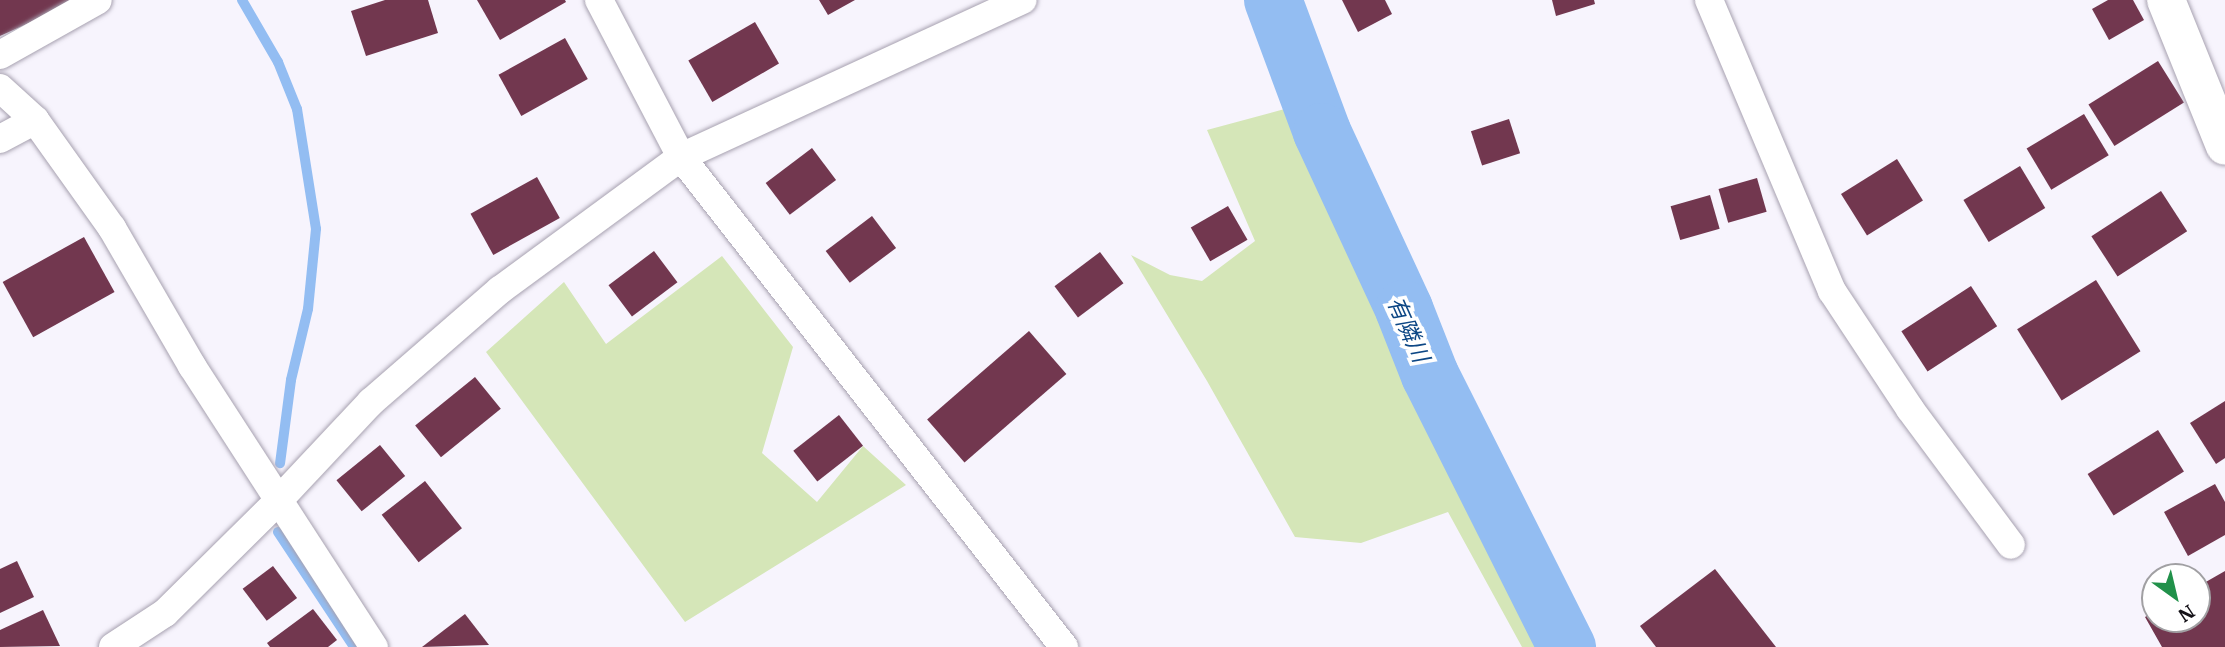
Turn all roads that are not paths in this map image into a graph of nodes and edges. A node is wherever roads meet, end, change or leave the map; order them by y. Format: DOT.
graph roads {
  1 [pos="98,0"];
  2 [pos="598,0"];
  3 [pos="1023,0"];
  4 [pos="1709,0"];
  5 [pos="2166,0"];
  6 [pos="978,9"];
  7 [pos="0,55"];
  8 [pos="0,89"];
  9 [pos="34,120"];
  10 [pos="0,139"];
  11 [pos="2225,146"];
  12 [pos="681,157"];
  13 [pos="278,501"];
  14 [pos="2011,545"];
  15 [pos="113,647"];
  16 [pos="374,647"];
  17 [pos="1064,647"];
  1 -- 7 [label="street"];
  2 -- 12 [label="street"];
  3 -- 6 [label="street"];
  4 -- 14 [label="street"];
  5 -- 11 [label="main road"];
  6 -- 12 [label="street"];
  8 -- 9 [label="street"];
  9 -- 10 [label="street"];
  9 -- 13 [label="street"];
  12 -- 13 [label="street"];
  12 -- 17 [label="street"];
  13 -- 15 [label="street"];
  13 -- 16 [label="street"];
}
